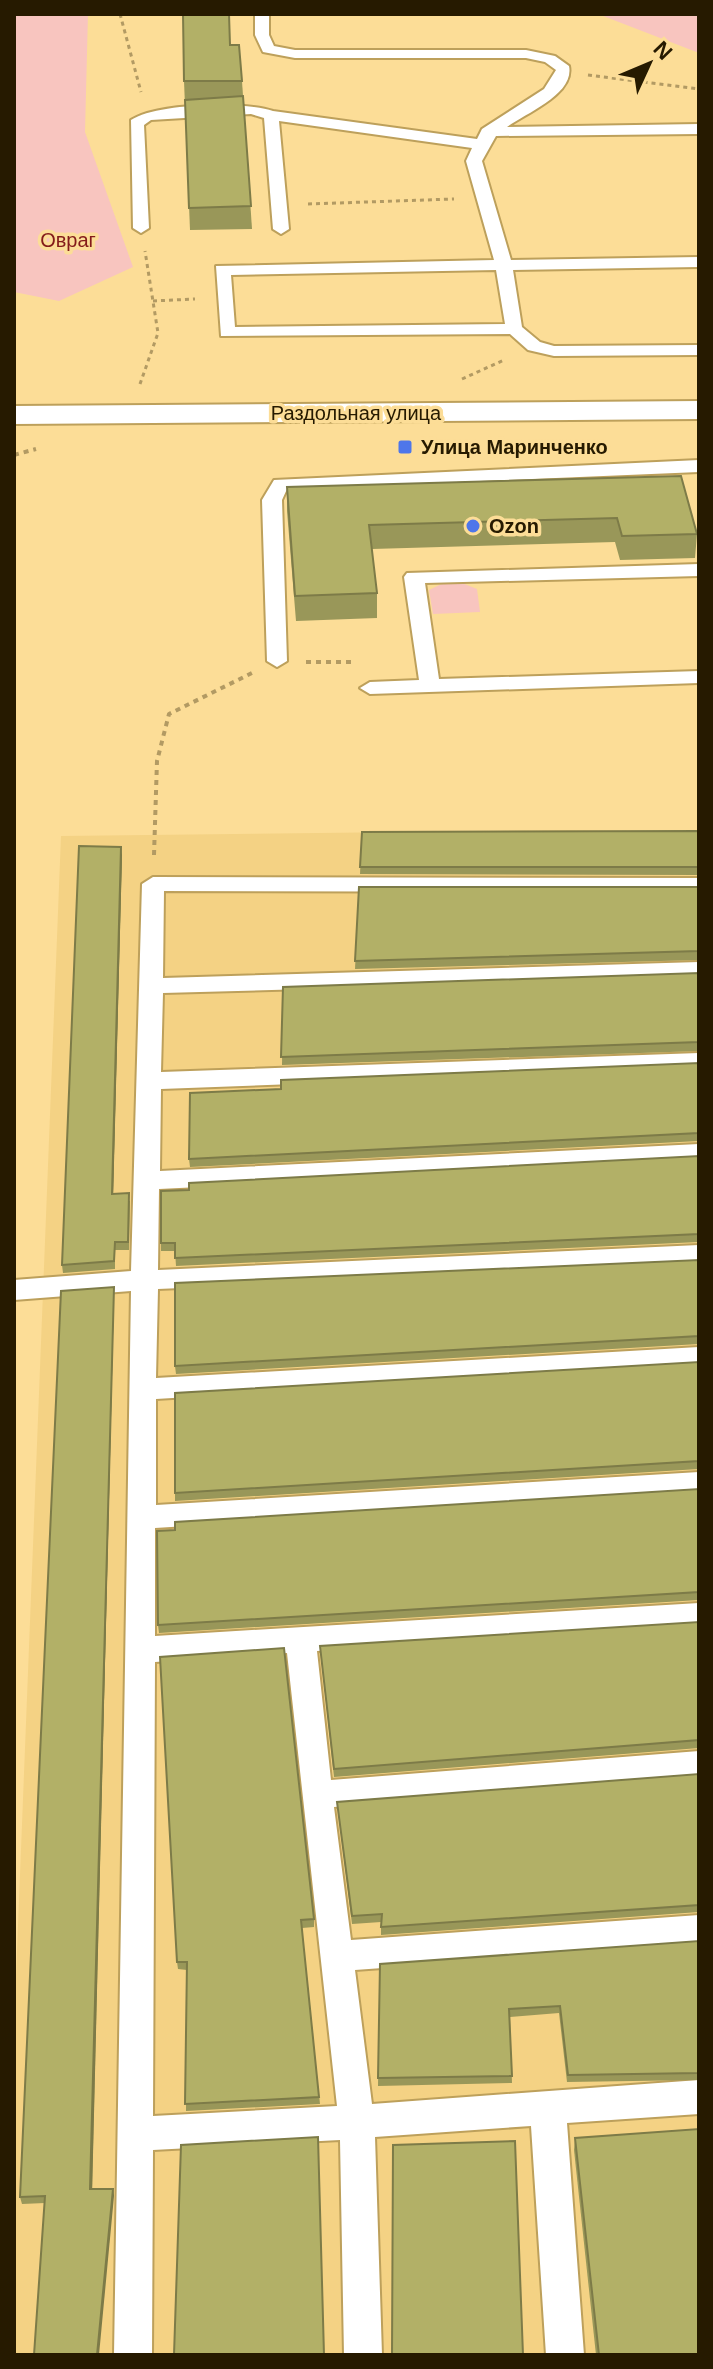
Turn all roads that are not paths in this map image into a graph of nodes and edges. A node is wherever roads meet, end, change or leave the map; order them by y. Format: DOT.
graph roads {
  1 [pos="262,14"];
  2 [pos="271,115"];
  3 [pos="699,129"];
  4 [pos="482,138"];
  5 [pos="141,228"];
  6 [pos="281,229"];
  7 [pos="699,262"];
  8 [pos="504,265"];
  9 [pos="514,329"];
  10 [pos="699,350"];
  11 [pos="699,410"];
  12 [pos="14,415"];
  13 [pos="699,466"];
  14 [pos="699,570"];
  15 [pos="277,661"];
  16 [pos="699,677"];
  17 [pos="430,686"];
  18 [pos="370,688"];
  19 [pos="699,885"];
  20 [pos="699,970"];
  21 [pos="151,986"];
  22 [pos="699,1061"];
  23 [pos="149,1081"];
  24 [pos="699,1153"];
  25 [pos="147,1181"];
  26 [pos="699,1255"];
  27 [pos="145,1280"];
  28 [pos="14,1290"];
  29 [pos="699,1357"];
  30 [pos="142,1389"];
  31 [pos="699,1483"];
  32 [pos="141,1517"];
  33 [pos="699,1615"];
  34 [pos="301,1640"];
  35 [pos="140,1650"];
  36 [pos="699,1765"];
  37 [pos="316,1795"];
  38 [pos="699,1930"];
  39 [pos="337,1956"];
  40 [pos="699,2097"];
  41 [pos="548,2108"];
  42 [pos="357,2122"];
  43 [pos="135,2134"];
  44 [pos="133,2355"];
  45 [pos="363,2355"];
  46 [pos="565,2355"];
  1 -- 4 [label="lane"];
  2 -- 4 [label="lane"];
  2 -- 5 [label="lane"];
  2 -- 6 [label="lane"];
  3 -- 4 [label="lane"];
  4 -- 8 [label="lane"];
  7 -- 8 [label="lane"];
  8 -- 9 [label="lane"];
  8 -- 9 [label="lane"];
  9 -- 10 [label="lane"];
  11 -- 12 [label="main road, Раздольная улица"];
  13 -- 15 [label="lane"];
  14 -- 17 [label="lane"];
  16 -- 17 [label="lane"];
  17 -- 18 [label="lane"];
  19 -- 21 [label="lane"];
  20 -- 21 [label="lane"];
  21 -- 23 [label="lane"];
  22 -- 23 [label="lane"];
  23 -- 25 [label="lane"];
  24 -- 25 [label="lane"];
  25 -- 27 [label="lane"];
  26 -- 27 [label="lane"];
  27 -- 28 [label="lane"];
  27 -- 30 [label="lane"];
  29 -- 30 [label="lane"];
  30 -- 32 [label="lane"];
  31 -- 32 [label="lane"];
  32 -- 35 [label="lane"];
  33 -- 34 [label="lane"];
  34 -- 35 [label="lane"];
  34 -- 37 [label="lane"];
  35 -- 43 [label="lane"];
  36 -- 37 [label="lane"];
  37 -- 39 [label="lane"];
  38 -- 39 [label="lane"];
  39 -- 42 [label="lane"];
  40 -- 41 [label="lane"];
  41 -- 42 [label="lane"];
  41 -- 46 [label="lane"];
  42 -- 43 [label="lane"];
  42 -- 45 [label="lane"];
  43 -- 44 [label="lane"];
}
